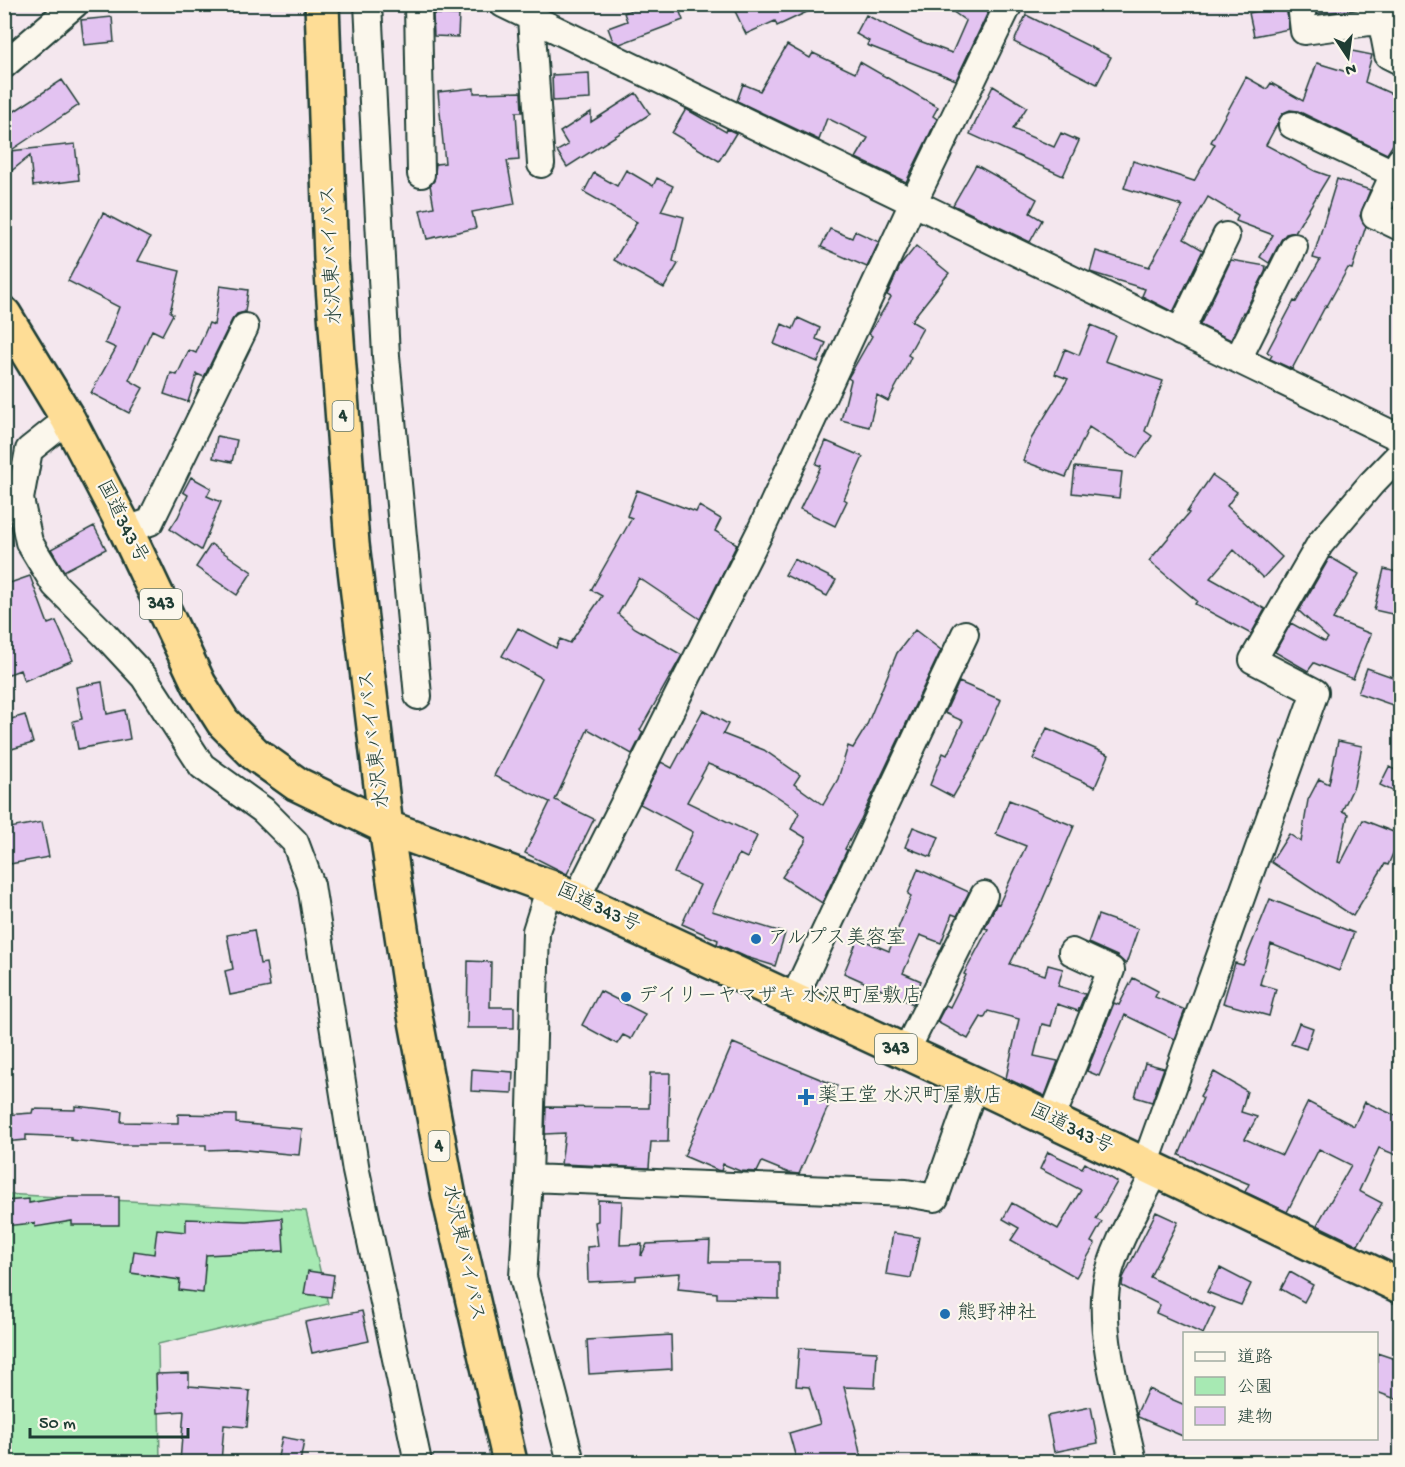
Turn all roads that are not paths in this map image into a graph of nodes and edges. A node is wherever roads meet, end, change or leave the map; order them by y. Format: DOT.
graph roads {
  1 [pos="75,4"];
  2 [pos="322,4"];
  3 [pos="368,4"];
  4 [pos="418,4"];
  5 [pos="503,4"];
  6 [pos="1009,4"];
  7 [pos="1300,4"];
  8 [pos="1388,14"];
  9 [pos="531,18"];
  10 [pos="1401,62"];
  11 [pos="4,65"];
  12 [pos="1292,125"];
  13 [pos="541,164"];
  14 [pos="1398,167"];
  15 [pos="421,174"];
  16 [pos="913,202"];
  17 [pos="1401,227"];
  18 [pos="1226,237"];
  19 [pos="1294,247"];
  20 [pos="4,314"];
  21 [pos="245,327"];
  22 [pos="1180,332"];
  23 [pos="1238,359"];
  24 [pos="68,420"];
  25 [pos="1401,438"];
  26 [pos="1401,454"];
  27 [pos="126,530"];
  28 [pos="965,634"];
  29 [pos="418,696"];
  30 [pos="386,827"];
  31 [pos="563,893"];
  32 [pos="984,895"];
  33 [pos="1071,952"];
  34 [pos="793,1000"];
  35 [pos="905,1053"];
  36 [pos="975,1084"];
  37 [pos="1050,1120"];
  38 [pos="1151,1168"];
  39 [pos="529,1178"];
  40 [pos="1401,1286"];
  41 [pos="418,1462"];
  42 [pos="510,1462"];
  43 [pos="571,1462"];
  44 [pos="1133,1462"];
  1 -- 11 [label="street"];
  2 -- 30 [label="highway, 水沢東バイパス / 4"];
  3 -- 29 [label="street"];
  4 -- 15 [label="street"];
  5 -- 9 [label="street"];
  6 -- 16 [label="street"];
  7 -- 8 [label="street"];
  8 -- 10 [label="street"];
  9 -- 13 [label="street"];
  9 -- 16 [label="street"];
  12 -- 14 [label="street"];
  14 -- 17 [label="street"];
  16 -- 22 [label="street"];
  16 -- 31 [label="street"];
  18 -- 22 [label="street"];
  19 -- 23 [label="street"];
  20 -- 24 [label="highway, 国道343号 / 343"];
  21 -- 27 [label="street"];
  22 -- 23 [label="street"];
  23 -- 25 [label="street"];
  24 -- 27 [label="highway, 国道343号 / 343"];
  24 -- 41 [label="street"];
  26 -- 38 [label="street"];
  27 -- 30 [label="highway, 国道343号 / 343"];
  28 -- 34 [label="street"];
  30 -- 31 [label="highway, 国道343号 / 343"];
  30 -- 42 [label="highway, 水沢東バイパス / 4"];
  31 -- 34 [label="highway, 国道343号 / 343"];
  31 -- 39 [label="street"];
  32 -- 35 [label="street"];
  33 -- 37 [label="street"];
  34 -- 35 [label="highway, 国道343号 / 343"];
  35 -- 36 [label="highway, 国道343号 / 343"];
  36 -- 37 [label="highway, 国道343号 / 343"];
  36 -- 39 [label="street"];
  37 -- 38 [label="highway, 国道343号 / 343"];
  38 -- 40 [label="highway, 国道343号 / 343"];
  38 -- 44 [label="street"];
  39 -- 43 [label="street"];
}
